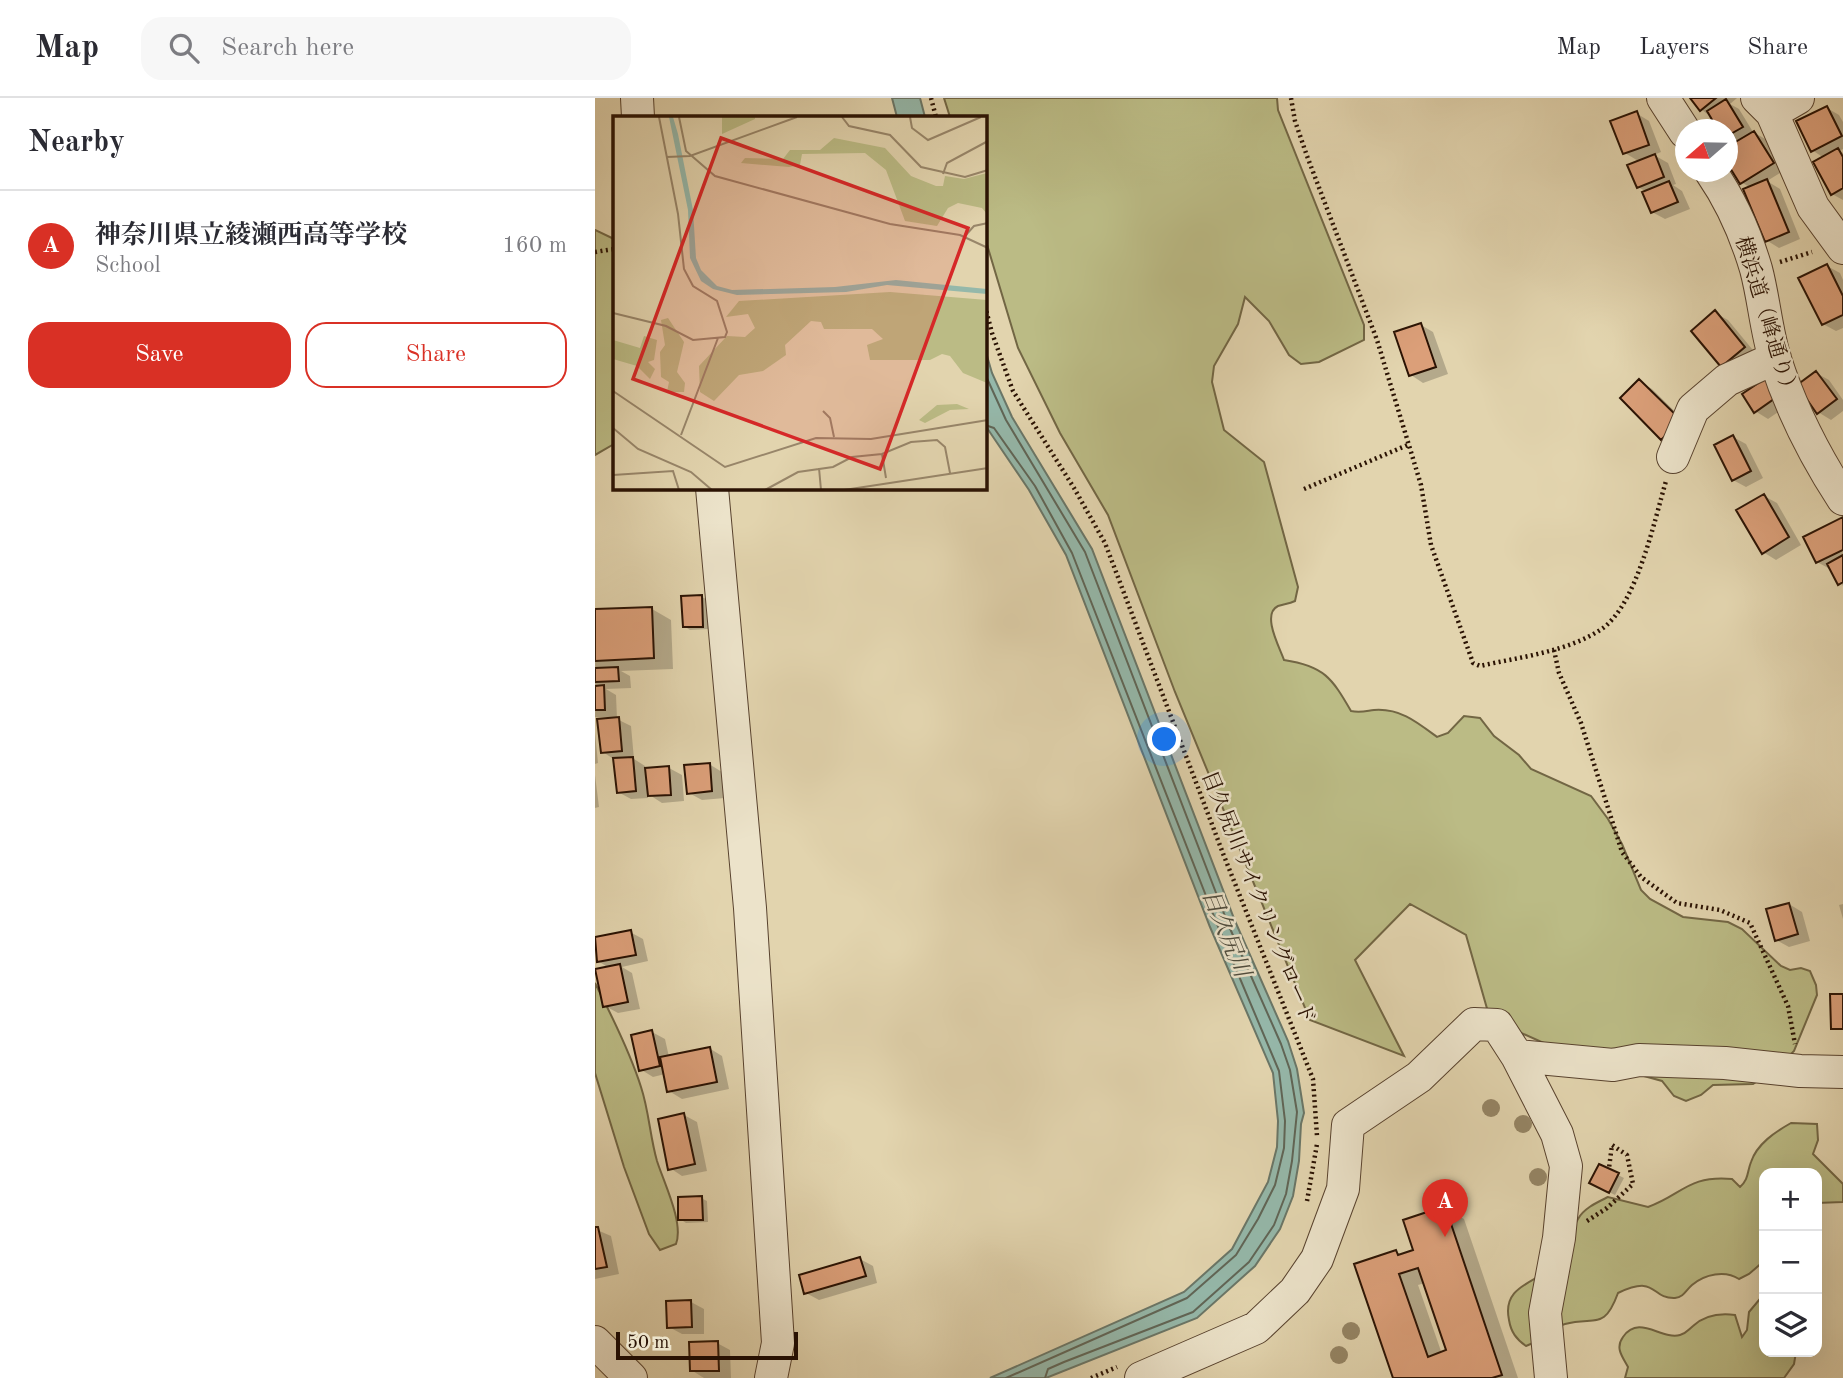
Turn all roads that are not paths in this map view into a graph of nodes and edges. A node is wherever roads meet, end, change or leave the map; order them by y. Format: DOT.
graph roads {
  1 [pos="638,98"];
  2 [pos="1663,98"];
  3 [pos="1776,103"];
  4 [pos="638,116"];
  5 [pos="1677,119"];
  6 [pos="1718,182"];
  7 [pos="1841,246"];
  8 [pos="1775,358"];
  9 [pos="1673,457"];
  10 [pos="712,490"];
  11 [pos="1843,499"];
  12 [pos="1517,1056"];
  13 [pos="1843,1072"];
  14 [pos="595,1342"];
  15 [pos="631,1378"];
  16 [pos="771,1378"];
  17 [pos="1141,1378"];
  18 [pos="1551,1378"];
  1 -- 4 [label="street"];
  2 -- 5 [label="street"];
  3 -- 7 [label="street"];
  6 -- 8 [label="street, 横浜道（峰通り）"];
  8 -- 9 [label="street"];
  8 -- 11 [label="street, 横浜道（峰通り）"];
  10 -- 16 [label="street"];
  12 -- 13 [label="street"];
  12 -- 17 [label="street"];
  12 -- 18 [label="street"];
  14 -- 15 [label="street"];
}
